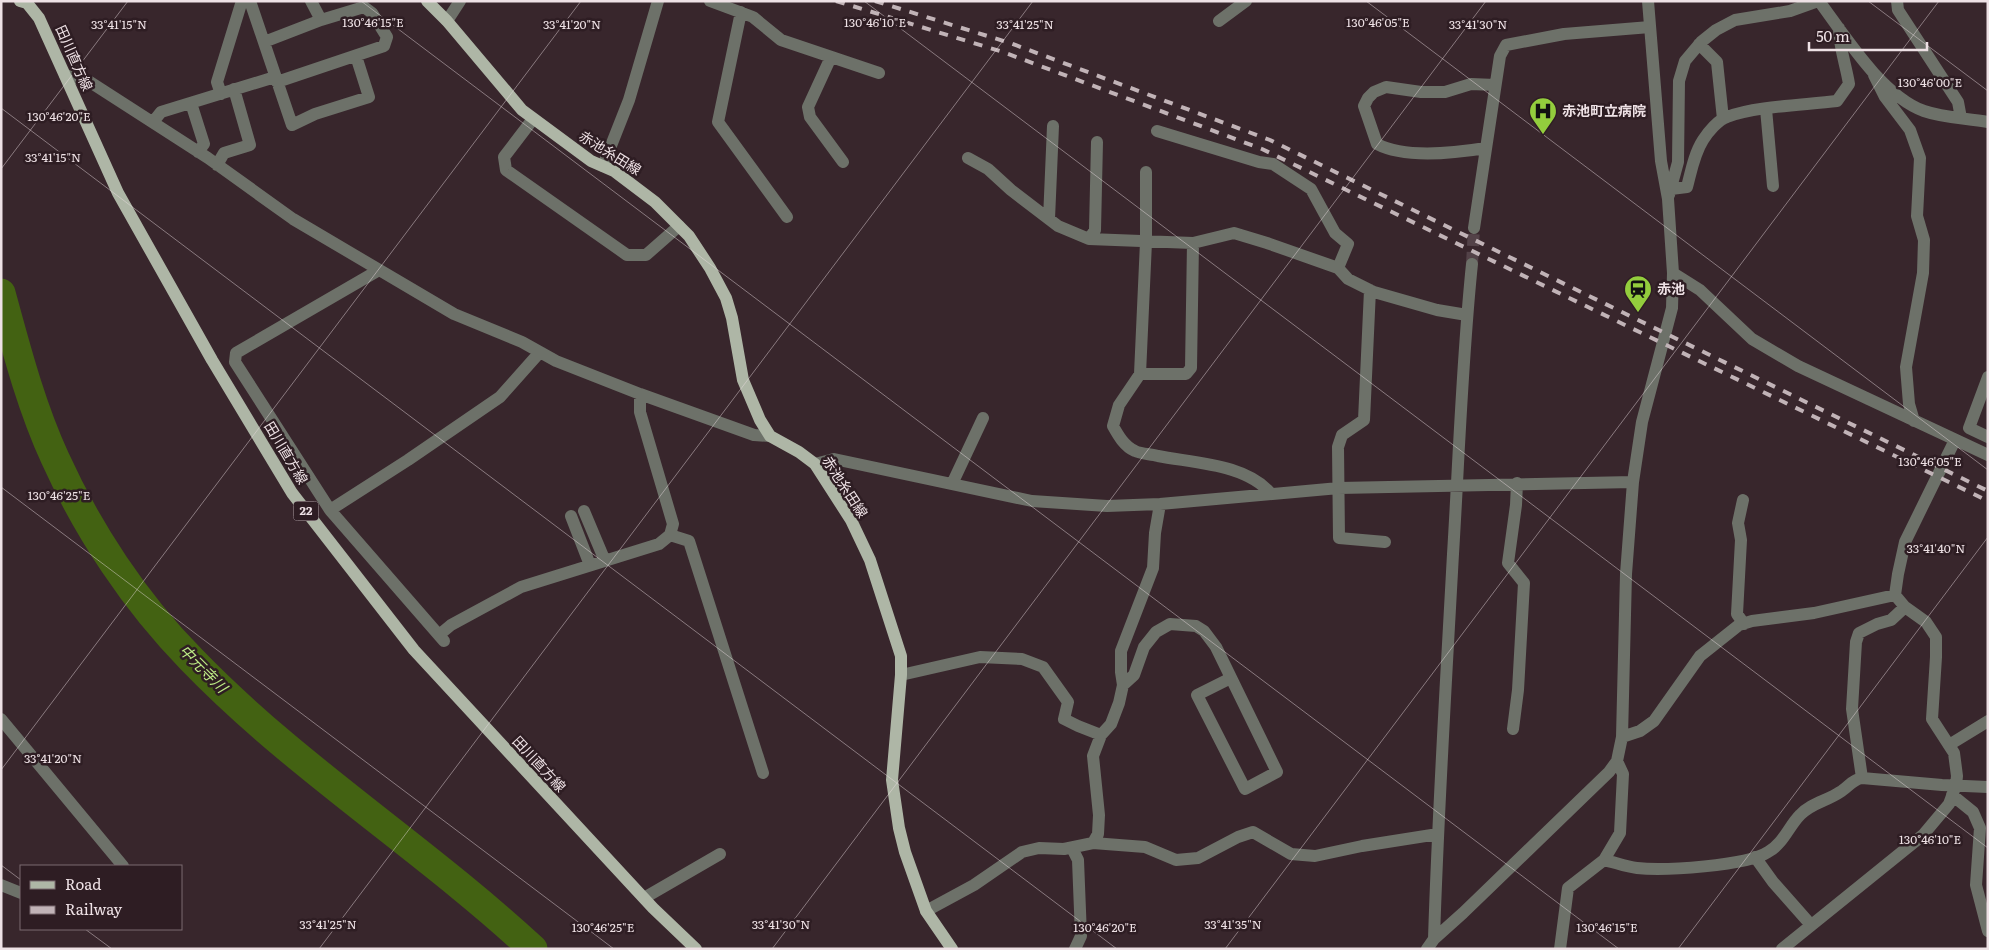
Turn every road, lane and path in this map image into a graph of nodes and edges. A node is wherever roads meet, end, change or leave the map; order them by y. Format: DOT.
graph roads {
  1 [pos="20,1"];
  2 [pos="246,1"];
  3 [pos="250,1"];
  4 [pos="312,1"];
  5 [pos="427,1"];
  6 [pos="460,1"];
  7 [pos="658,1"];
  8 [pos="710,1"];
  9 [pos="1246,1"];
  10 [pos="1648,1"];
  11 [pos="1819,1"];
  12 [pos="1896,1"];
  13 [pos="741,12"];
  14 [pos="322,20"];
  15 [pos="448,20"];
  16 [pos="1219,21"];
  17 [pos="1650,27"];
  18 [pos="1839,28"];
  19 [pos="264,42"];
  20 [pos="1700,44"];
  21 [pos="356,56"];
  22 [pos="831,57"];
  23 [pos="879,73"];
  24 [pos="65,75"];
  25 [pos="1874,75"];
  26 [pos="276,79"];
  27 [pos="1495,85"];
  28 [pos="234,90"];
  29 [pos="221,94"];
  30 [pos="191,103"];
  31 [pos="1766,109"];
  32 [pos="1961,118"];
  33 [pos="533,119"];
  34 [pos="1723,119"];
  35 [pos="153,122"];
  36 [pos="1988,122"];
  37 [pos="1053,126"];
  38 [pos="1157,131"];
  39 [pos="1097,142"];
  40 [pos="1486,148"];
  41 [pos="198,152"];
  42 [pos="968,158"];
  43 [pos="843,162"];
  44 [pos="217,165"];
  45 [pos="603,166"];
  46 [pos="1146,172"];
  47 [pos="1773,186"];
  48 [pos="1669,194"];
  49 [pos="788,217"];
  50 [pos="1049,219"];
  51 [pos="679,226"];
  52 [pos="1474,228"];
  53 [pos="1089,239"];
  54 [pos="1146,242"];
  55 [pos="1193,243"];
  56 [pos="1472,264"];
  57 [pos="1338,268"];
  58 [pos="379,270"];
  59 [pos="1673,273"];
  60 [pos="1370,290"];
  61 [pos="1466,315"];
  62 [pos="540,352"];
  63 [pos="1140,374"];
  64 [pos="1988,377"];
  65 [pos="640,394"];
  66 [pos="983,418"];
  67 [pos="1914,421"];
  68 [pos="770,436"];
  69 [pos="1988,437"];
  70 [pos="1954,443"];
  71 [pos="1988,455"];
  72 [pos="815,464"];
  73 [pos="1634,482"];
  74 [pos="1517,483"];
  75 [pos="952,484"];
  76 [pos="1457,484"];
  77 [pos="1339,488"];
  78 [pos="1271,494"];
  79 [pos="1743,500"];
  80 [pos="1160,504"];
  81 [pos="330,510"];
  82 [pos="584,511"];
  83 [pos="572,516"];
  84 [pos="670,535"];
  85 [pos="1385,542"];
  86 [pos="605,561"];
  87 [pos="590,565"];
  88 [pos="1896,595"];
  89 [pos="1905,607"];
  90 [pos="1744,624"];
  91 [pos="901,675"];
  92 [pos="1231,678"];
  93 [pos="1123,685"];
  94 [pos="1,719"];
  95 [pos="1988,721"];
  96 [pos="1513,728"];
  97 [pos="1101,735"];
  98 [pos="1622,737"];
  99 [pos="1949,745"];
  100 [pos="1617,761"];
  101 [pos="763,773"];
  102 [pos="1862,778"];
  103 [pos="1988,787"];
  104 [pos="1954,790"];
  105 [pos="1438,834"];
  106 [pos="1093,843"];
  107 [pos="1072,848"];
  108 [pos="720,854"];
  109 [pos="1755,857"];
  110 [pos="1604,860"];
  111 [pos="122,865"];
  112 [pos="1,885"];
  113 [pos="20,893"];
  114 [pos="644,898"];
  115 [pos="926,911"];
  116 [pos="1811,925"];
  117 [pos="1988,931"];
  118 [pos="1431,944"];
  119 [pos="696,949"];
  120 [pos="952,949"];
  121 [pos="1076,949"];
  122 [pos="1560,949"];
  123 [pos="1782,949"];
  1 -- 24 [label="main road, 田川直方線 / 22"];
  2 -- 29 [label="street"];
  3 -- 19 [label="street"];
  4 -- 14 [label="street"];
  5 -- 15 [label="main road, 赤池糸田線"];
  6 -- 15 [label="street"];
  7 -- 45 [label="street"];
  8 -- 13 [label="street"];
  9 -- 16 [label="street"];
  10 -- 17 [label="street"];
  11 -- 18 [label="street"];
  11 -- 20 [label="street"];
  12 -- 32 [label="street"];
  13 -- 22 [label="street"];
  13 -- 49 [label="street"];
  14 -- 19 [label="street"];
  14 -- 21 [label="street"];
  15 -- 33 [label="main road, 赤池糸田線"];
  17 -- 27 [label="street"];
  17 -- 48 [label="street"];
  18 -- 25 [label="street"];
  18 -- 31 [label="street"];
  19 -- 26 [label="street"];
  20 -- 34 [label="street"];
  20 -- 48 [label="street"];
  21 -- 26 [label="street"];
  21 -- 26 [label="street"];
  22 -- 23 [label="street"];
  22 -- 43 [label="street"];
  24 -- 35 [label="street"];
  24 -- 114 [label="main road, 田川直方線 / 22"];
  25 -- 32 [label="street"];
  25 -- 67 [label="street"];
  26 -- 28 [label="street"];
  27 -- 40 [label="street"];
  27 -- 40 [label="street"];
  28 -- 29 [label="street"];
  28 -- 44 [label="street"];
  29 -- 30 [label="street"];
  30 -- 35 [label="street"];
  30 -- 41 [label="street"];
  31 -- 34 [label="street"];
  31 -- 47 [label="street"];
  32 -- 36 [label="street"];
  33 -- 45 [label="main road, 赤池糸田線"];
  33 -- 51 [label="street"];
  34 -- 48 [label="street"];
  35 -- 41 [label="street"];
  37 -- 50 [label="street"];
  38 -- 57 [label="street"];
  39 -- 53 [label="street"];
  40 -- 52 [label="street"];
  41 -- 44 [label="street"];
  42 -- 50 [label="street"];
  44 -- 58 [label="street"];
  45 -- 51 [label="main road, 赤池糸田線"];
  46 -- 54 [label="street"];
  48 -- 59 [label="street"];
  50 -- 53 [label="street"];
  51 -- 68 [label="main road, 赤池糸田線"];
  53 -- 54 [label="street"];
  54 -- 55 [label="street"];
  54 -- 63 [label="street"];
  55 -- 57 [label="street"];
  55 -- 63 [label="street"];
  56 -- 61 [label="street"];
  57 -- 60 [label="street"];
  58 -- 62 [label="street"];
  58 -- 81 [label="street"];
  59 -- 67 [label="street"];
  59 -- 73 [label="street"];
  60 -- 61 [label="street"];
  60 -- 77 [label="street"];
  61 -- 76 [label="street"];
  62 -- 65 [label="street"];
  62 -- 81 [label="street"];
  63 -- 78 [label="street"];
  64 -- 69 [label="street"];
  65 -- 68 [label="street"];
  65 -- 84 [label="street"];
  66 -- 75 [label="street"];
  67 -- 70 [label="street"];
  68 -- 72 [label="main road, 赤池糸田線"];
  70 -- 71 [label="street"];
  70 -- 88 [label="street"];
  72 -- 75 [label="street"];
  72 -- 91 [label="main road, 赤池糸田線"];
  73 -- 74 [label="street"];
  73 -- 98 [label="street"];
  74 -- 76 [label="street"];
  74 -- 96 [label="street"];
  75 -- 80 [label="street"];
  76 -- 77 [label="street"];
  76 -- 105 [label="street"];
  77 -- 78 [label="street"];
  77 -- 85 [label="street"];
  78 -- 80 [label="street"];
  79 -- 90 [label="street"];
  80 -- 93 [label="street"];
  81 -- 87 [label="street"];
  82 -- 86 [label="street"];
  83 -- 87 [label="street"];
  84 -- 86 [label="street"];
  84 -- 101 [label="street"];
  86 -- 87 [label="street"];
  88 -- 89 [label="street"];
  88 -- 90 [label="street"];
  89 -- 99 [label="street"];
  89 -- 102 [label="street"];
  90 -- 98 [label="street"];
  91 -- 97 [label="street"];
  91 -- 115 [label="main road, 赤池糸田線"];
  92 -- 92 [label="street"];
  92 -- 93 [label="street"];
  93 -- 97 [label="street"];
  94 -- 111 [label="street"];
  95 -- 99 [label="street"];
  97 -- 106 [label="street"];
  98 -- 100 [label="street"];
  99 -- 104 [label="street"];
  100 -- 110 [label="street"];
  100 -- 118 [label="street"];
  102 -- 104 [label="street"];
  102 -- 109 [label="street"];
  103 -- 104 [label="street"];
  104 -- 116 [label="street"];
  104 -- 117 [label="street"];
  105 -- 106 [label="street"];
  105 -- 118 [label="street"];
  106 -- 107 [label="street"];
  107 -- 115 [label="street"];
  107 -- 121 [label="street"];
  108 -- 114 [label="street"];
  109 -- 110 [label="street"];
  109 -- 116 [label="street"];
  110 -- 122 [label="street"];
  112 -- 113 [label="street"];
  114 -- 119 [label="main road, 田川直方線 / 22"];
  115 -- 120 [label="main road, 赤池糸田線"];
  116 -- 123 [label="street"];
}
